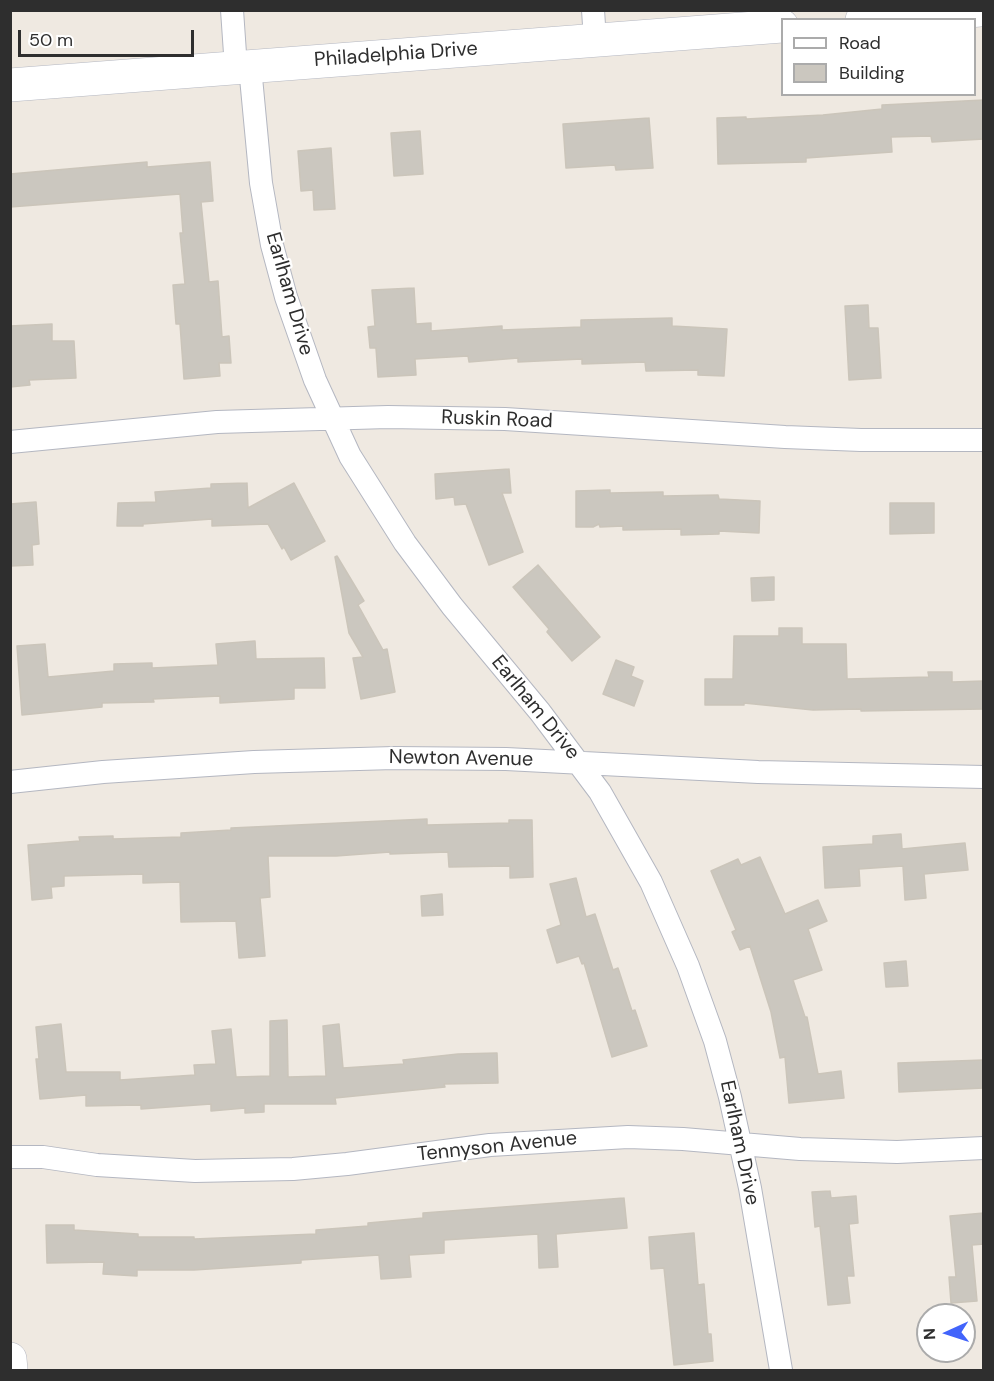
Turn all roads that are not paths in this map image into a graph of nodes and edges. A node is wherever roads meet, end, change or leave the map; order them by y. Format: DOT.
graph roads {
  1 [pos="232,10"];
  2 [pos="980,10"];
  3 [pos="886,18"];
  4 [pos="594,25"];
  5 [pos="781,26"];
  6 [pos="243,67"];
  7 [pos="10,85"];
  8 [pos="333,418"];
  9 [pos="984,440"];
  10 [pos="10,442"];
  11 [pos="578,762"];
  12 [pos="984,777"];
  13 [pos="10,782"];
  14 [pos="740,1144"];
  15 [pos="984,1148"];
  16 [pos="10,1157"];
  17 [pos="10,1359"];
  18 [pos="11,1371"];
  19 [pos="781,1371"];
  1 -- 6 [label="street, Earlham Drive"];
  2 -- 3 [label="main road"];
  4 -- 5 [label="main road, Philadelphia Drive"];
  4 -- 6 [label="main road, Philadelphia Drive"];
  6 -- 7 [label="main road, Philadelphia Drive"];
  6 -- 8 [label="street, Earlham Drive"];
  8 -- 9 [label="street, Ruskin Road"];
  8 -- 10 [label="street, Ruskin Road"];
  8 -- 11 [label="street, Earlham Drive"];
  11 -- 12 [label="street, Newton Avenue"];
  11 -- 13 [label="street, Newton Avenue"];
  11 -- 14 [label="street, Earlham Drive"];
  14 -- 15 [label="street, Tennyson Avenue"];
  14 -- 16 [label="street, Tennyson Avenue"];
  14 -- 19 [label="street, Earlham Drive"];
  17 -- 18 [label="main road"];
}
